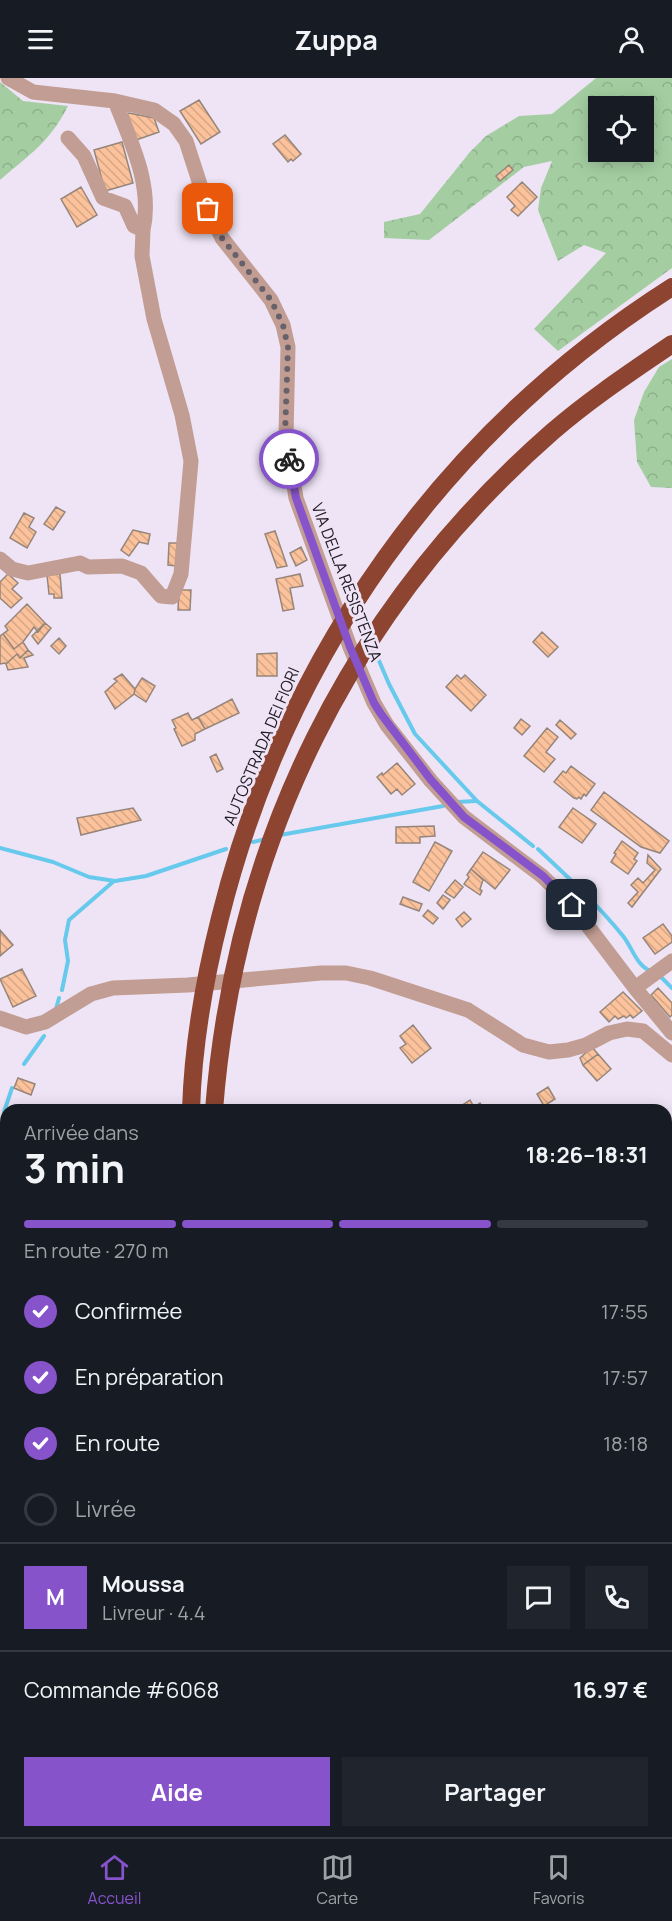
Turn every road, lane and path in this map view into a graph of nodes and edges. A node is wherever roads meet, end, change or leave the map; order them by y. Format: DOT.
graph roads {
  1 [pos="8,78"];
  2 [pos="115,101"];
  3 [pos="68,138"];
  4 [pos="143,230"];
  5 [pos="672,287"];
  6 [pos="672,344"];
  7 [pos="0,559"];
  8 [pos="668,964"];
  9 [pos="635,988"];
  10 [pos="0,1018"];
  11 [pos="672,1033"];
  12 [pos="672,1055"];
  13 [pos="192,1104"];
  14 [pos="214,1104"];
  1 -- 2 [label="street, VIA DELLA RESISTENZA"];
  2 -- 4 [label="street"];
  2 -- 9 [label="street, VIA DELLA RESISTENZA"];
  3 -- 4 [label="street"];
  4 -- 7 [label="street"];
  5 -- 13 [label="highway, AUTOSTRADA DEI FIORI, bridge"];
  6 -- 14 [label="highway, bridge"];
  8 -- 9 [label="street"];
  9 -- 11 [label="street, VIA DELLA RESISTENZA"];
  10 -- 12 [label="street"];
}
